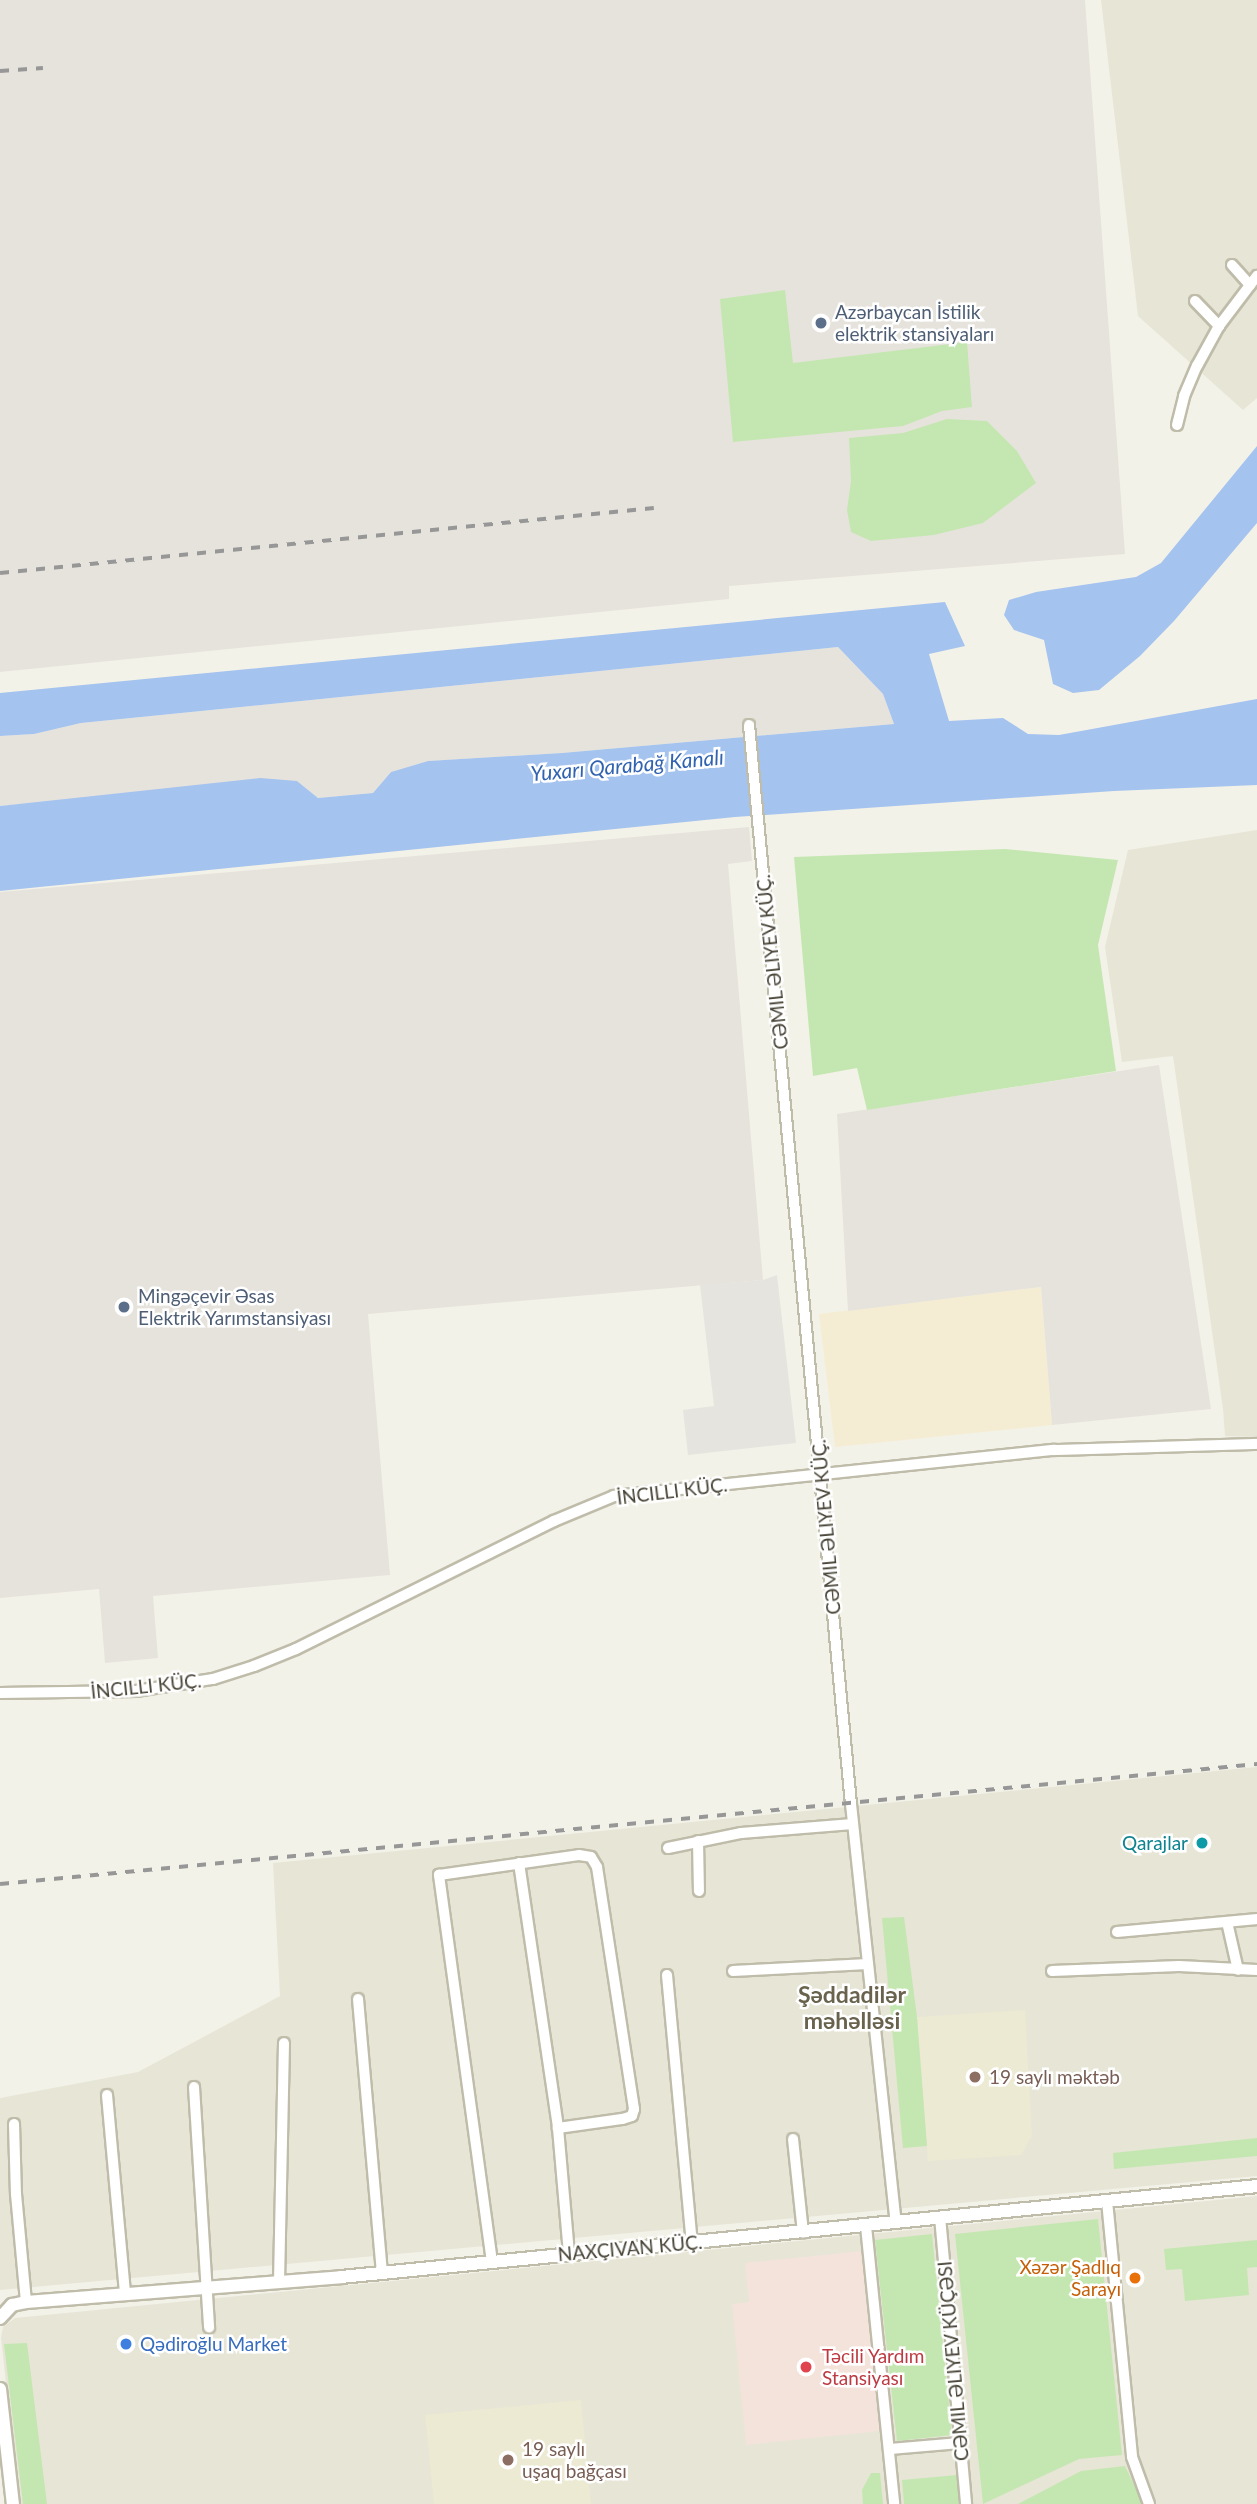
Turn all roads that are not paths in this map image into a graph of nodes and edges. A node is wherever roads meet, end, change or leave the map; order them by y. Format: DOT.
graph roads {
  1 [pos="1233,265"];
  2 [pos="1257,276"];
  3 [pos="1250,285"];
  4 [pos="1195,301"];
  5 [pos="1219,326"];
  6 [pos="1177,425"];
  7 [pos="749,725"];
  8 [pos="1257,1444"];
  9 [pos="822,1475"];
  10 [pos="0,1693"];
  11 [pos="853,1824"];
  12 [pos="698,1841"];
  13 [pos="668,1848"];
  14 [pos="519,1863"];
  15 [pos="699,1891"];
  16 [pos="1257,1919"];
  17 [pos="1227,1922"];
  18 [pos="1117,1932"];
  19 [pos="868,1964"];
  20 [pos="1238,1970"];
  21 [pos="1257,1970"];
  22 [pos="1052,1971"];
  23 [pos="733,1972"];
  24 [pos="667,1975"];
  25 [pos="358,1999"];
  26 [pos="284,2043"];
  27 [pos="194,2087"];
  28 [pos="107,2095"];
  29 [pos="14,2124"];
  30 [pos="558,2128"];
  31 [pos="793,2138"];
  32 [pos="1257,2186"];
  33 [pos="1107,2200"];
  34 [pos="940,2217"];
  35 [pos="896,2222"];
  36 [pos="866,2226"];
  37 [pos="803,2232"];
  38 [pos="692,2242"];
  39 [pos="569,2254"];
  40 [pos="492,2262"];
  41 [pos="382,2273"];
  42 [pos="279,2282"];
  43 [pos="206,2288"];
  44 [pos="125,2294"];
  45 [pos="26,2302"];
  46 [pos="2,2315"];
  47 [pos="209,2328"];
  48 [pos="0,2389"];
  49 [pos="961,2443"];
  50 [pos="889,2449"];
  51 [pos="13,2504"];
  52 [pos="894,2504"];
  53 [pos="966,2504"];
  54 [pos="1149,2504"];
  1 -- 3 [label="street"];
  2 -- 3 [label="street"];
  3 -- 5 [label="street"];
  4 -- 5 [label="street"];
  5 -- 6 [label="street"];
  7 -- 9 [label="street, CƏMIL ƏLIYEV KÜÇ."];
  8 -- 9 [label="street, İNCILLI KÜÇ."];
  9 -- 10 [label="street, İNCILLI KÜÇ."];
  9 -- 11 [label="street, CƏMIL ƏLIYEV KÜÇ."];
  11 -- 12 [label="street"];
  11 -- 19 [label="street, CƏMIL ƏLIYEV KÜÇ."];
  12 -- 13 [label="street"];
  12 -- 15 [label="street"];
  14 -- 30 [label="street"];
  14 -- 30 [label="street"];
  14 -- 40 [label="street"];
  16 -- 17 [label="street"];
  17 -- 18 [label="street"];
  17 -- 20 [label="street"];
  19 -- 23 [label="street"];
  19 -- 35 [label="street, CƏMIL ƏLIYEV KÜÇ."];
  20 -- 21 [label="street"];
  20 -- 22 [label="street"];
  24 -- 38 [label="street"];
  25 -- 41 [label="street"];
  26 -- 42 [label="street"];
  27 -- 43 [label="street"];
  28 -- 44 [label="street"];
  29 -- 45 [label="street"];
  30 -- 39 [label="street"];
  31 -- 37 [label="street"];
  32 -- 33 [label="street"];
  33 -- 34 [label="street"];
  33 -- 54 [label="street"];
  34 -- 35 [label="street"];
  34 -- 49 [label="street, CƏMIL ƏLIYEV KÜÇƏSI"];
  35 -- 36 [label="street"];
  36 -- 37 [label="street"];
  36 -- 50 [label="street"];
  37 -- 38 [label="street"];
  38 -- 39 [label="street"];
  39 -- 40 [label="street"];
  40 -- 41 [label="street"];
  41 -- 42 [label="street"];
  42 -- 43 [label="street"];
  43 -- 44 [label="street"];
  43 -- 47 [label="street"];
  44 -- 45 [label="street"];
  45 -- 46 [label="street"];
  48 -- 51 [label="street"];
  49 -- 50 [label="street"];
  49 -- 53 [label="street, CƏMIL ƏLIYEV KÜÇƏSI"];
  50 -- 52 [label="street"];
}
